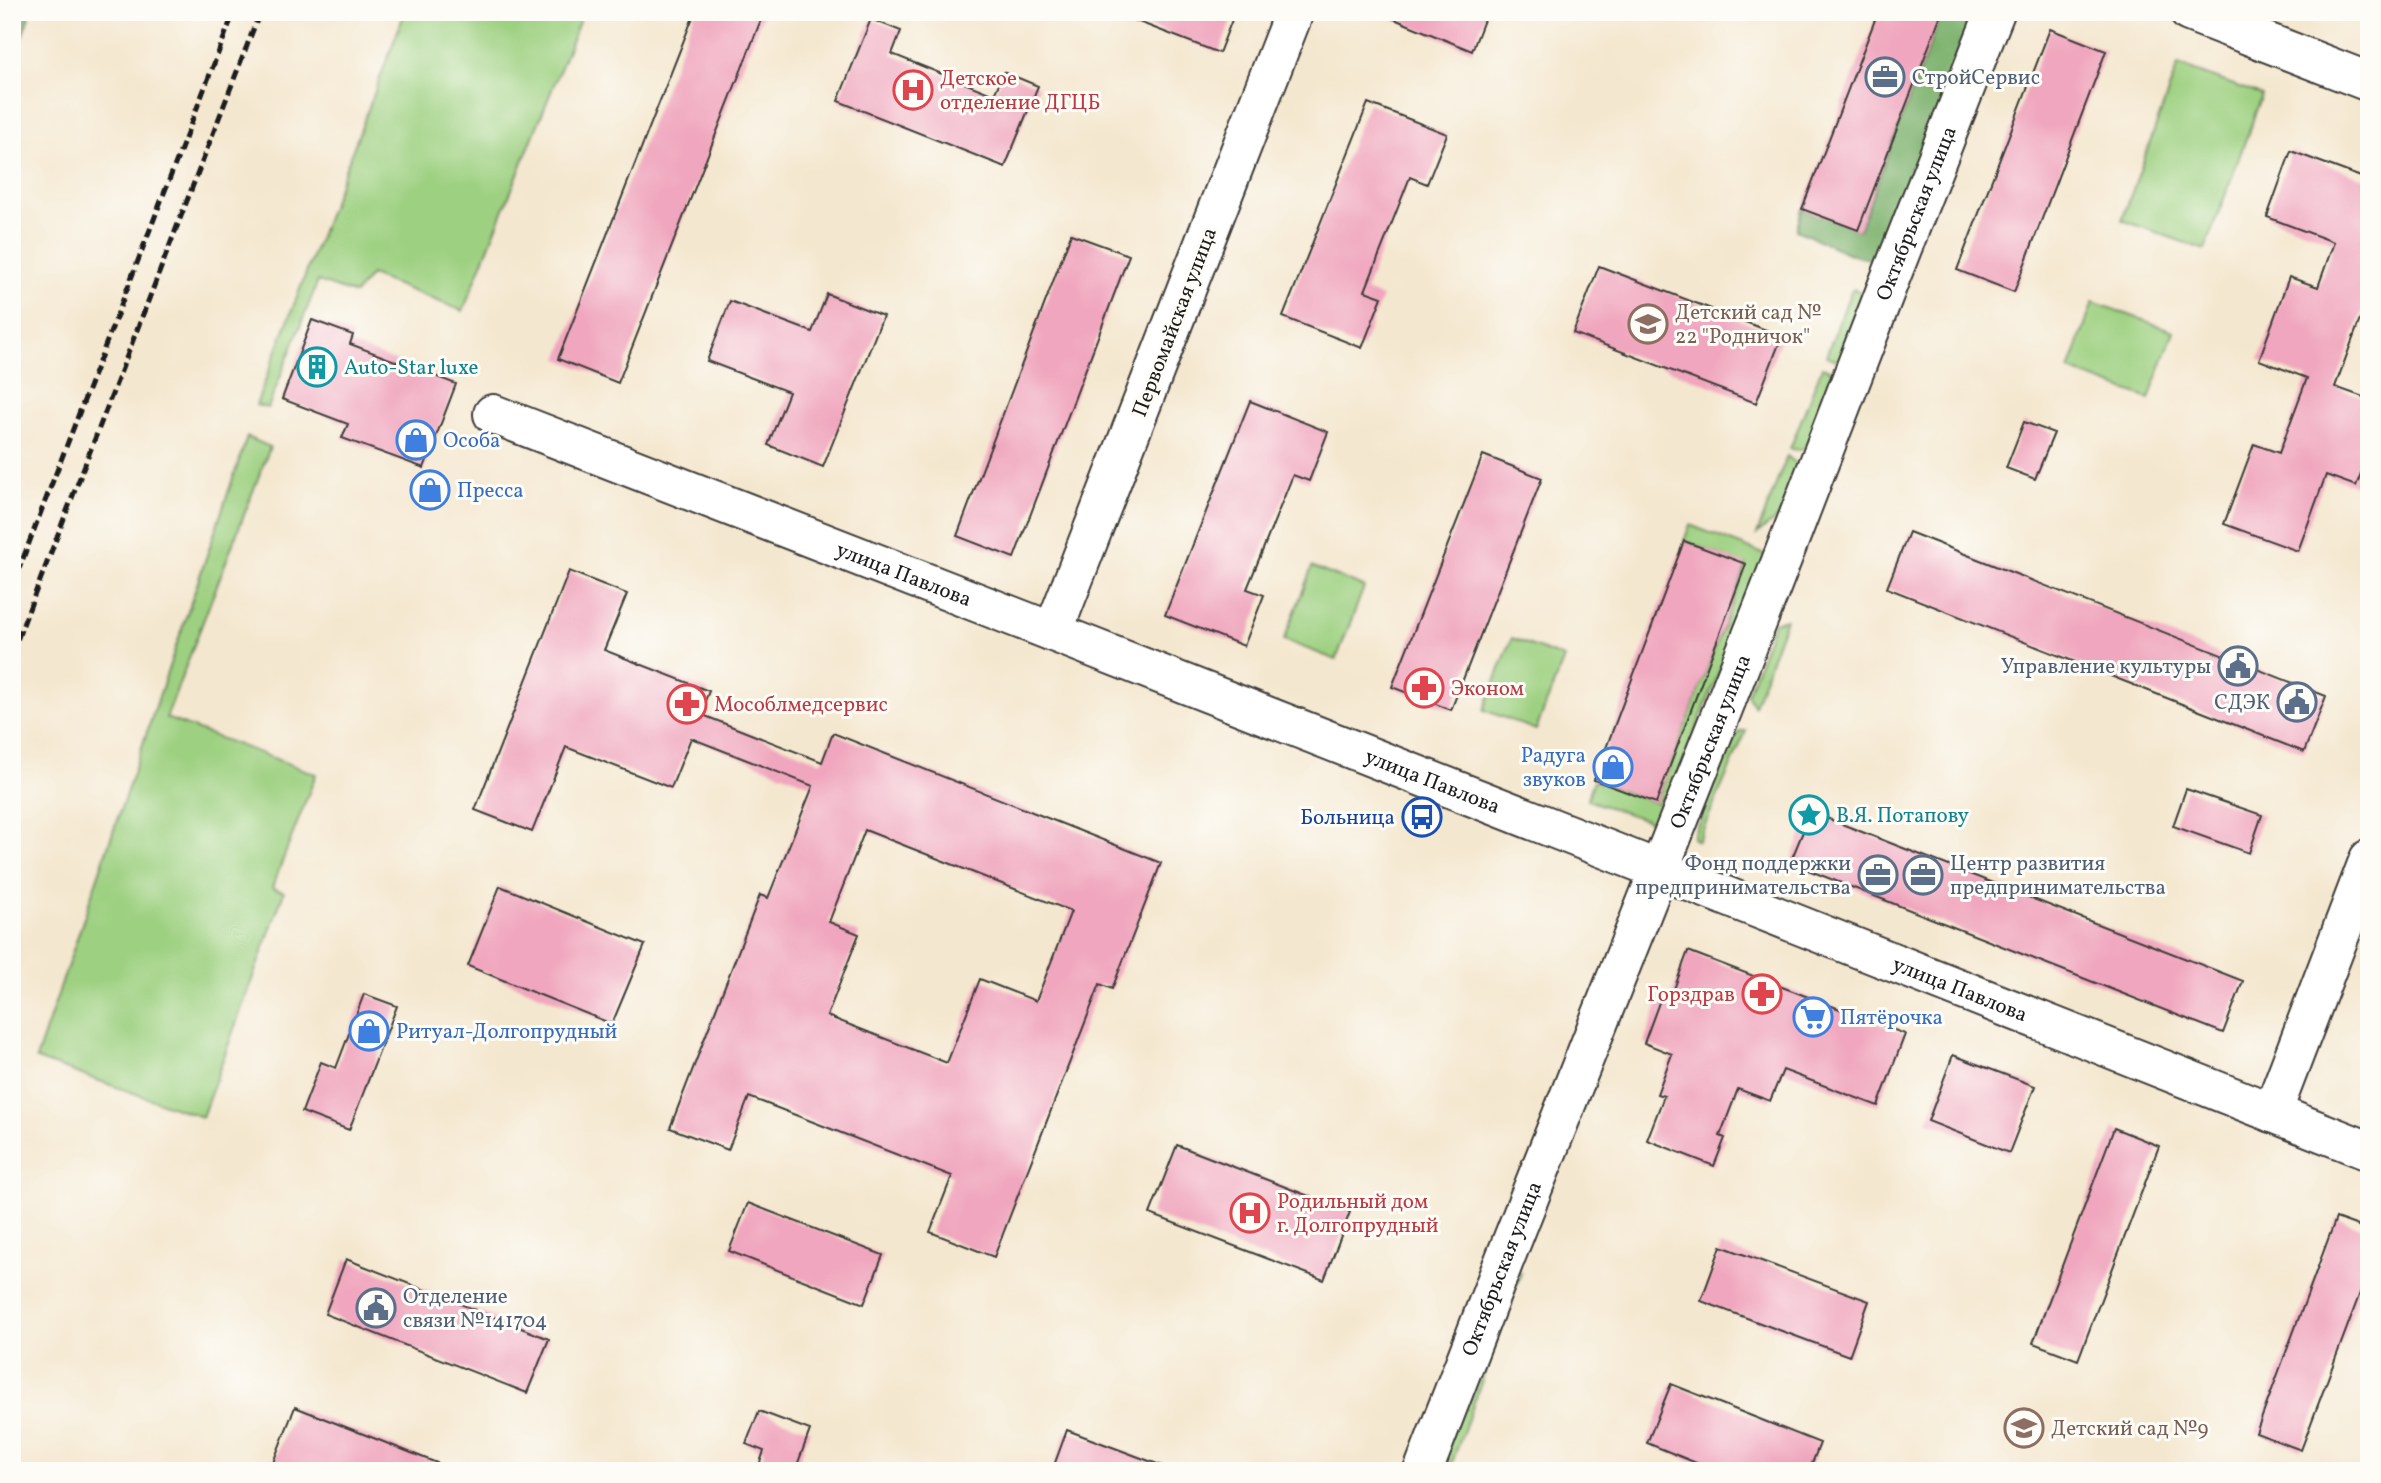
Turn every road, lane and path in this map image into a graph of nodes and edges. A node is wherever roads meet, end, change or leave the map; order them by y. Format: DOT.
graph roads {
  1 [pos="1294,12"];
  2 [pos="1995,12"];
  3 [pos="2189,12"];
  4 [pos="2369,82"];
  5 [pos="493,414"];
  6 [pos="1053,632"];
  7 [pos="2369,859"];
  8 [pos="1658,870"];
  9 [pos="2272,1113"];
  10 [pos="2369,1151"];
  11 [pos="1423,1471"];
  1 -- 6 [label="street, Первомайская улица"];
  2 -- 8 [label="street, Октябрьская улица"];
  3 -- 4 [label="street"];
  5 -- 6 [label="street, улица Павлова"];
  6 -- 8 [label="street, улица Павлова"];
  7 -- 9 [label="street"];
  8 -- 9 [label="street, улица Павлова"];
  8 -- 11 [label="street, Октябрьская улица"];
  9 -- 10 [label="street, улица Павлова"];
}
